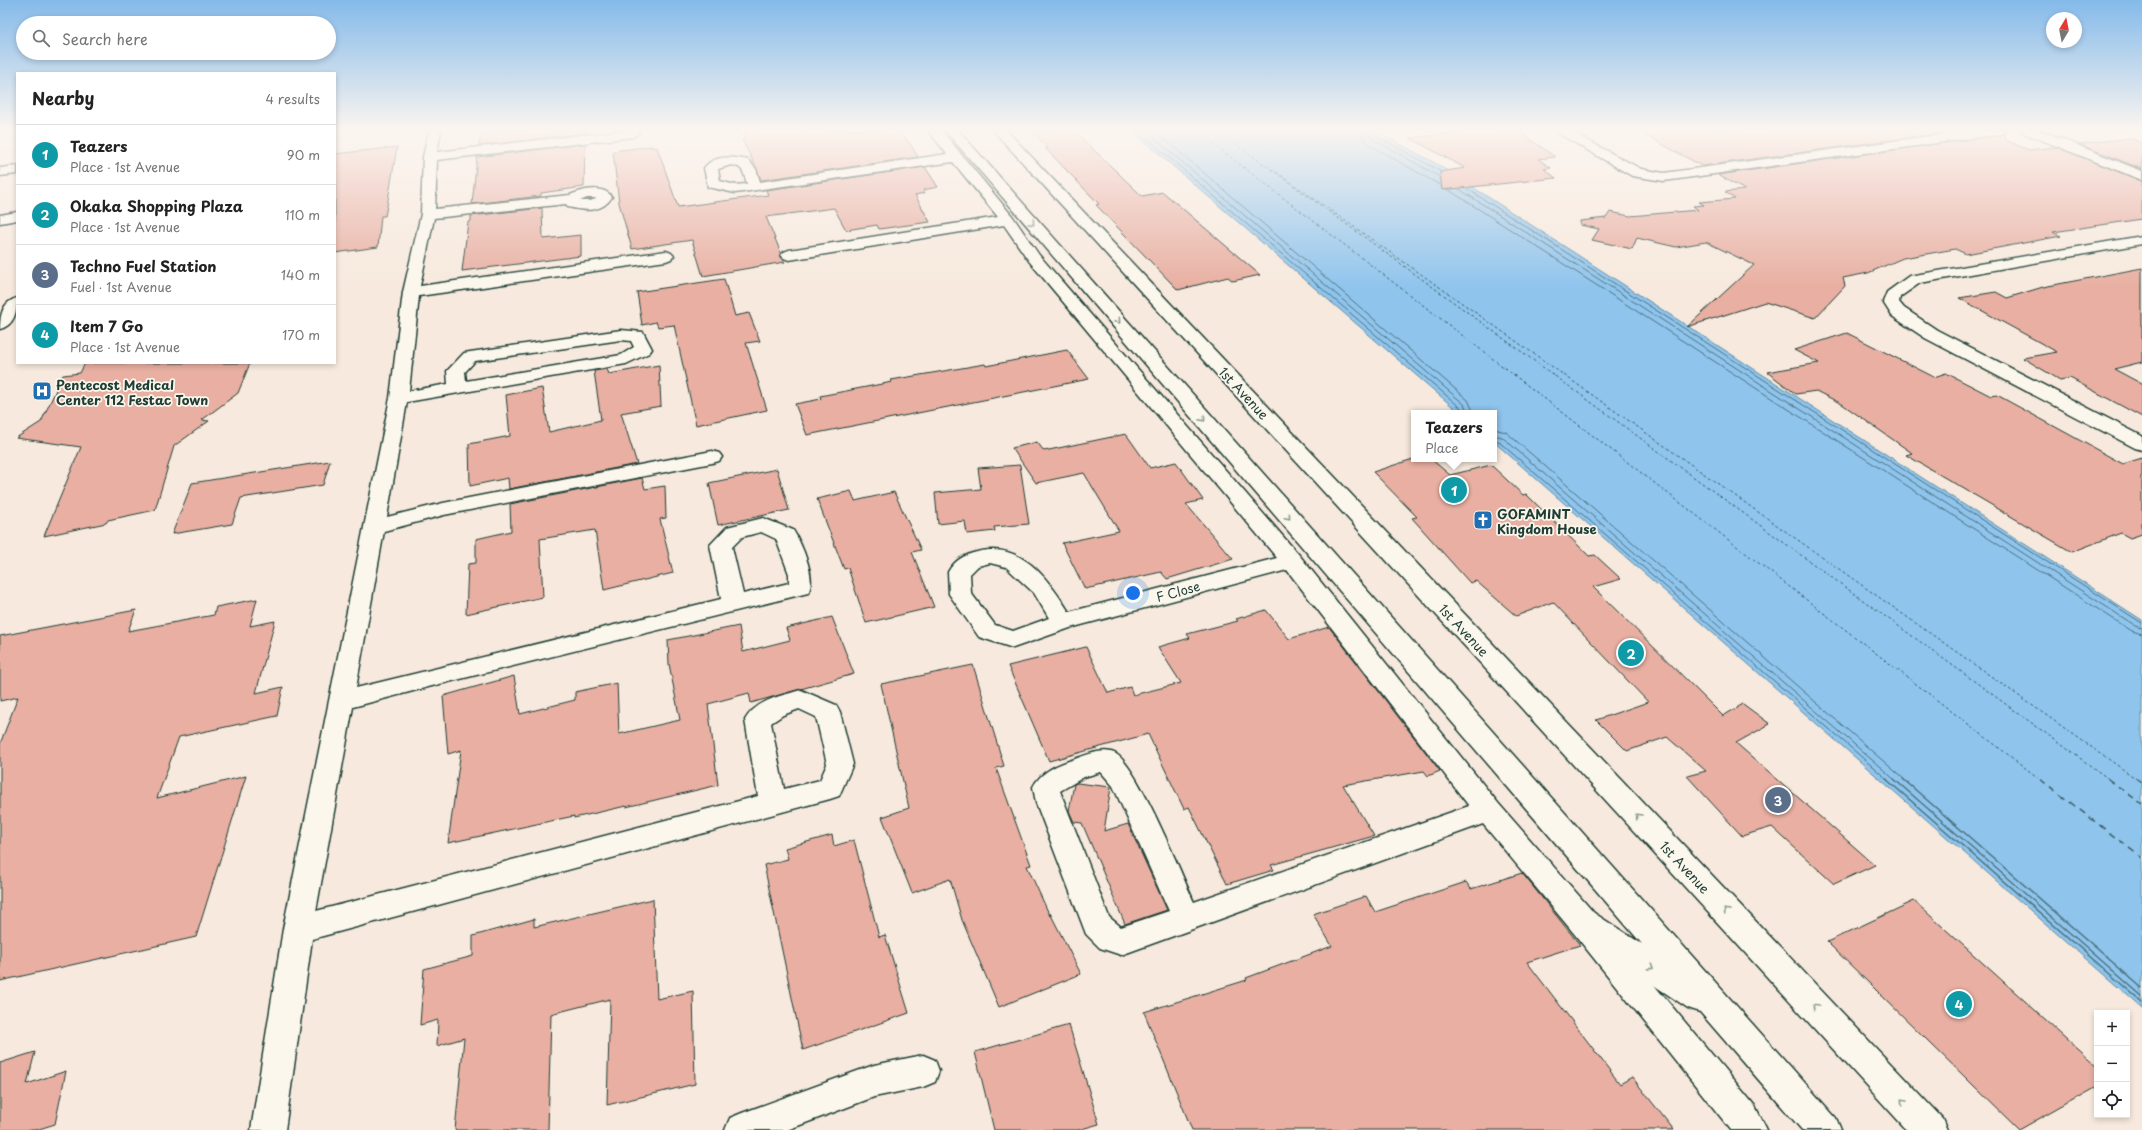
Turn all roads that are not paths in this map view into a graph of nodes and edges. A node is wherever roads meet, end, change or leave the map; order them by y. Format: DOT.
graph roads {
  1 [pos="429,183"];
  2 [pos="784,183"];
  3 [pos="978,183"];
  4 [pos="997,183"];
  5 [pos="1048,183"];
  6 [pos="755,187"];
  7 [pos="573,199"];
  8 [pos="428,214"];
  9 [pos="16,216"];
  10 [pos="0,218"];
  11 [pos="1008,220"];
  12 [pos="2142,240"];
  13 [pos="666,256"];
  14 [pos="789,256"];
  15 [pos="410,292"];
  16 [pos="16,304"];
  17 [pos="0,324"];
  18 [pos="457,388"];
  19 [pos="399,398"];
  20 [pos="2142,444"];
  21 [pos="712,457"];
  22 [pos="374,527"];
  23 [pos="1292,561"];
  24 [pos="734,605"];
  25 [pos="1064,622"];
  26 [pos="342,701"];
  27 [pos="774,803"];
  28 [pos="1488,811"];
  29 [pos="1187,919"];
  30 [pos="1583,922"];
  31 [pos="298,929"];
  32 [pos="1722,1013"];
  33 [pos="923,1070"];
  34 [pos="268,1130"];
  35 [pos="742,1130"];
  36 [pos="1750,1130"];
  37 [pos="1824,1130"];
  38 [pos="1930,1130"];
  1 -- 8 [label="street"];
  2 -- 6 [label="street"];
  3 -- 11 [label="street"];
  4 -- 32 [label="street, one-way"];
  38 -- 5 [label="street, 1st Avenue, one-way"];
  7 -- 8 [label="street"];
  8 -- 15 [label="street"];
  9 -- 10 [label="street"];
  11 -- 14 [label="street"];
  11 -- 23 [label="street"];
  12 -- 20 [label="street"];
  13 -- 15 [label="street"];
  15 -- 19 [label="street"];
  16 -- 17 [label="street"];
  18 -- 18 [label="street"];
  18 -- 19 [label="street"];
  19 -- 22 [label="street"];
  21 -- 22 [label="street"];
  22 -- 26 [label="street"];
  23 -- 25 [label="street, F Close"];
  23 -- 28 [label="street"];
  24 -- 26 [label="street"];
  25 -- 25 [label="street, F Close"];
  26 -- 31 [label="street"];
  27 -- 31 [label="street"];
  28 -- 29 [label="street"];
  28 -- 30 [label="street"];
  29 -- 29 [label="street"];
  30 -- 32 [label="street, one-way"];
  30 -- 36 [label="street"];
  31 -- 34 [label="street"];
  32 -- 37 [label="street"];
  33 -- 35 [label="street"];
}
